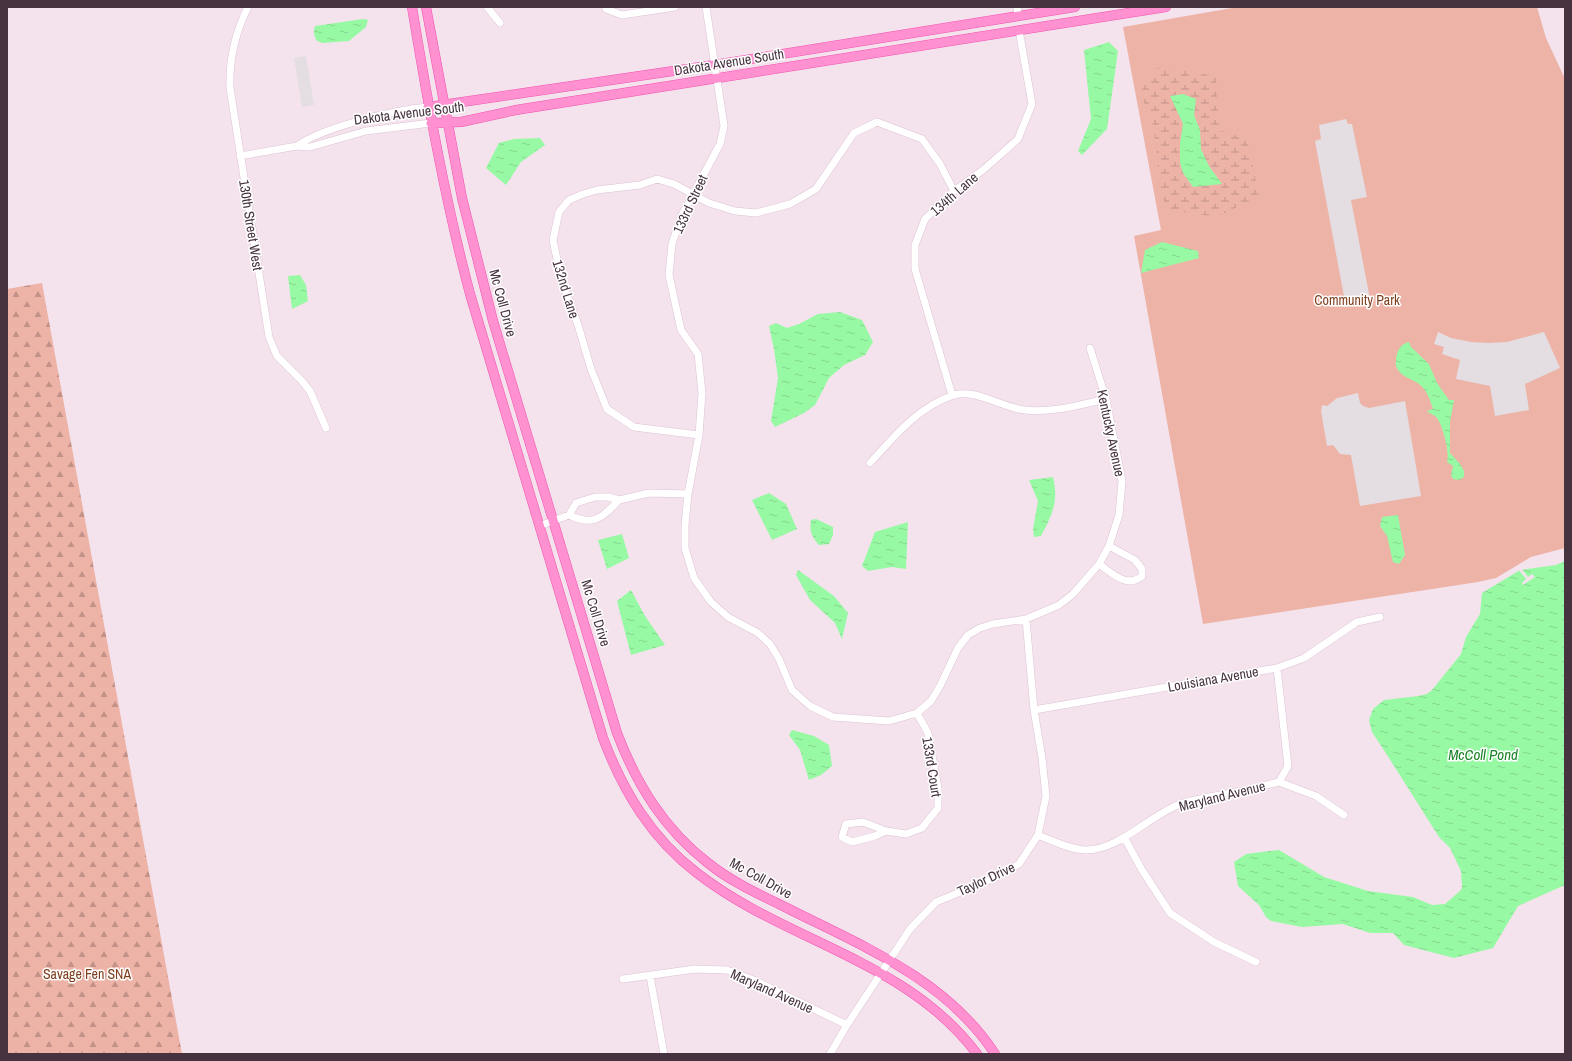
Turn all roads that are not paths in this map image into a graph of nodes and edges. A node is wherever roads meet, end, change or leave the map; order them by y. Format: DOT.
graph roads {
  1 [pos="248,7"];
  2 [pos="412,7"];
  3 [pos="426,7"];
  4 [pos="487,7"];
  5 [pos="675,7"];
  6 [pos="706,7"];
  7 [pos="1074,7"];
  8 [pos="1166,7"];
  9 [pos="606,9"];
  10 [pos="1018,12"];
  11 [pos="500,23"];
  12 [pos="1018,30"];
  13 [pos="714,65"];
  14 [pos="716,78"];
  15 [pos="444,105"];
  16 [pos="428,107"];
  17 [pos="447,122"];
  18 [pos="431,123"];
  19 [pos="297,146"];
  20 [pos="240,156"];
  21 [pos="954,191"];
  22 [pos="693,194"];
  23 [pos="1090,348"];
  24 [pos="952,395"];
  25 [pos="1106,399"];
  26 [pos="326,428"];
  27 [pos="699,435"];
  28 [pos="870,463"];
  29 [pos="688,494"];
  30 [pos="620,500"];
  31 [pos="569,515"];
  32 [pos="554,521"];
  33 [pos="539,526"];
  34 [pos="1109,546"];
  35 [pos="1099,564"];
  36 [pos="1380,617"];
  37 [pos="1026,619"];
  38 [pos="1277,668"];
  39 [pos="1034,710"];
  40 [pos="917,713"];
  41 [pos="1279,782"];
  42 [pos="1344,815"];
  43 [pos="886,831"];
  44 [pos="1038,835"];
  45 [pos="1124,837"];
  46 [pos="889,960"];
  47 [pos="1256,962"];
  48 [pos="881,973"];
  49 [pos="650,976"];
  50 [pos="623,979"];
  51 [pos="847,1025"];
  52 [pos="664,1054"];
  53 [pos="830,1054"];
  54 [pos="977,1054"];
  55 [pos="995,1054"];
  1 -- 20 [label="street, 130th Street West"];
  2 -- 16 [label="main road, Mc Coll Drive"];
  3 -- 15 [label="main road, Mc Coll Drive"];
  4 -- 11 [label="street"];
  5 -- 9 [label="street"];
  6 -- 13 [label="street, 133rd Street"];
  7 -- 10 [label="main road, Dakota Avenue South"];
  8 -- 12 [label="main road, Dakota Avenue South"];
  10 -- 13 [label="main road, Dakota Avenue South"];
  12 -- 14 [label="main road, Dakota Avenue South"];
  12 -- 21 [label="street, 134th Lane"];
  13 -- 14 [label="street, 133rd Street"];
  13 -- 15 [label="main road, Dakota Avenue South"];
  14 -- 17 [label="main road, Dakota Avenue South"];
  14 -- 22 [label="street, 133rd Street"];
  15 -- 16 [label="main road, Dakota Avenue South"];
  15 -- 17 [label="main road, Mc Coll Drive"];
  16 -- 18 [label="main road, Mc Coll Drive"];
  16 -- 19 [label="street, Dakota Avenue South"];
  17 -- 18 [label="main road, Dakota Avenue South"];
  17 -- 32 [label="main road, Mc Coll Drive"];
  18 -- 19 [label="street, Dakota Avenue South"];
  18 -- 33 [label="main road, Mc Coll Drive"];
  19 -- 20 [label="street, Dakota Avenue South"];
  20 -- 26 [label="street, 130th Street West"];
  21 -- 22 [label="street, 132nd Lane"];
  21 -- 24 [label="street, 134th Lane"];
  22 -- 27 [label="street, 133rd Street"];
  22 -- 27 [label="street, 132nd Lane"];
  23 -- 25 [label="street, Kentucky Avenue"];
  24 -- 25 [label="street"];
  24 -- 28 [label="street"];
  25 -- 34 [label="street, Kentucky Avenue"];
  27 -- 29 [label="street, 133rd Street"];
  29 -- 30 [label="street"];
  29 -- 40 [label="street, Kentucky Avenue"];
  30 -- 31 [label="street"];
  30 -- 31 [label="street"];
  31 -- 32 [label="street"];
  32 -- 33 [label="street"];
  32 -- 46 [label="main road, Mc Coll Drive"];
  33 -- 48 [label="main road, Mc Coll Drive"];
  34 -- 35 [label="street, Kentucky Avenue"];
  34 -- 35 [label="street"];
  35 -- 37 [label="street, Kentucky Avenue"];
  36 -- 38 [label="street, Louisiana Avenue"];
  37 -- 39 [label="street, Taylor Drive"];
  37 -- 40 [label="street, Kentucky Avenue"];
  38 -- 39 [label="street, Louisiana Avenue"];
  38 -- 41 [label="street, Maryland Avenue"];
  39 -- 44 [label="street, Taylor Drive"];
  40 -- 43 [label="street, 133rd Court"];
  41 -- 42 [label="street"];
  41 -- 45 [label="street, Maryland Avenue"];
  43 -- 43 [label="street, 133rd Court"];
  44 -- 45 [label="street, Maryland Avenue"];
  44 -- 46 [label="street, Taylor Drive"];
  45 -- 47 [label="street"];
  46 -- 48 [label="street, Taylor Drive"];
  46 -- 55 [label="main road, Mc Coll Drive"];
  48 -- 51 [label="street, Taylor Drive"];
  48 -- 54 [label="main road, Mc Coll Drive"];
  49 -- 50 [label="street, Maryland Avenue"];
  49 -- 51 [label="street, Maryland Avenue"];
  49 -- 52 [label="street"];
  51 -- 53 [label="street, Taylor Drive"];
}
